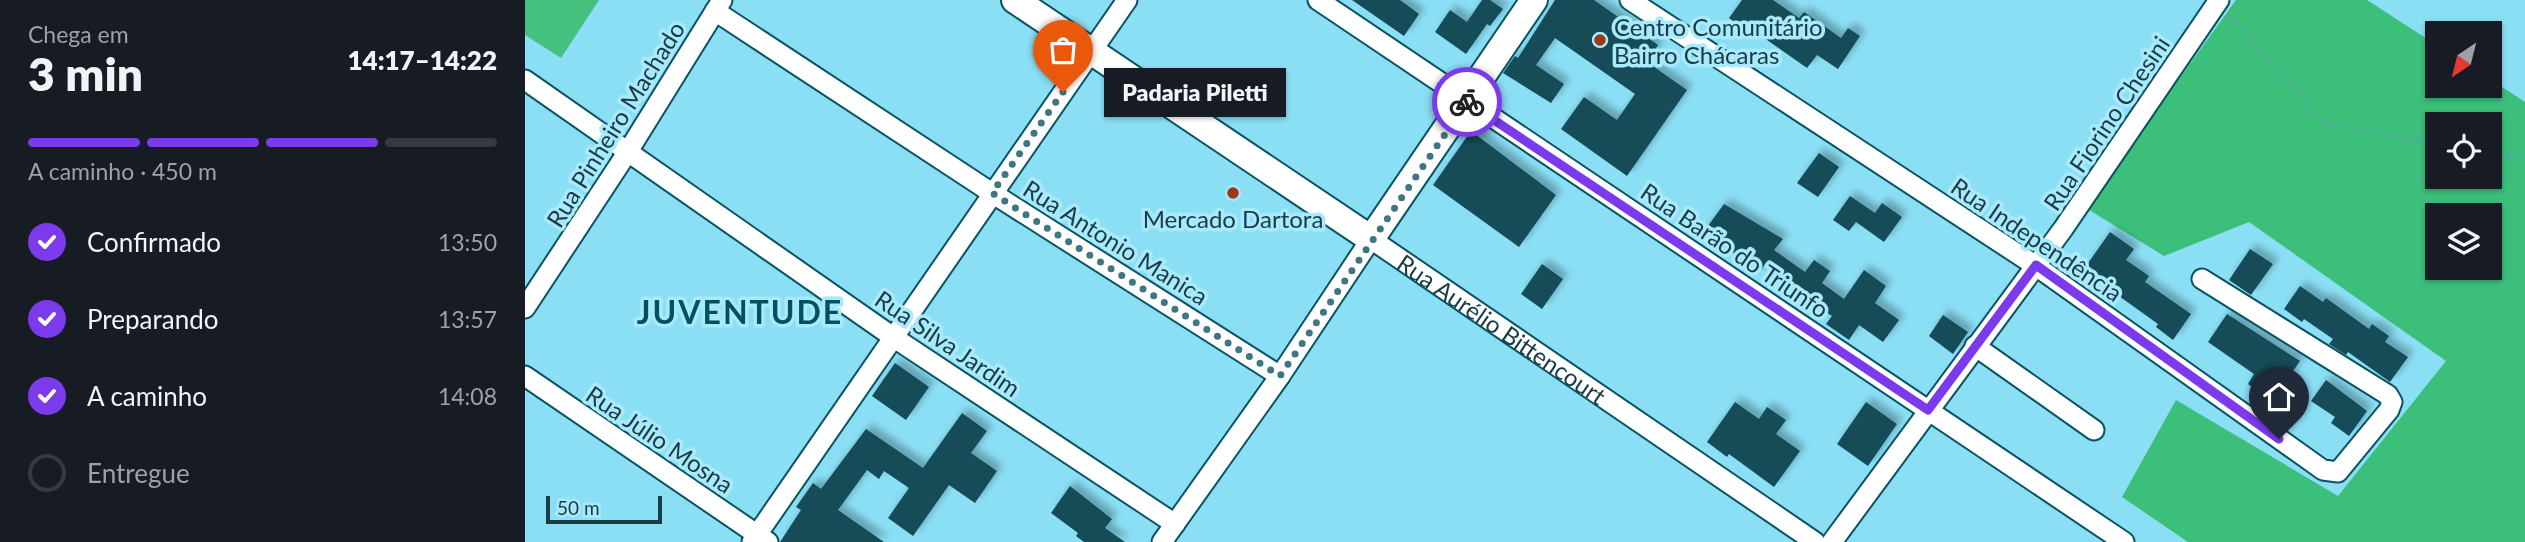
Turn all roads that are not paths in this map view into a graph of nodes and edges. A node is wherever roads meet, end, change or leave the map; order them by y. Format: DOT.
graph roads {
  1 [pos="1015,0"];
  2 [pos="1127,0"];
  3 [pos="1318,0"];
  4 [pos="1534,0"];
  5 [pos="1630,0"];
  6 [pos="2218,1"];
  7 [pos="719,5"];
  8 [pos="1092,52"];
  9 [pos="525,80"];
  10 [pos="1468,101"];
  11 [pos="628,153"];
  12 [pos="992,193"];
  13 [pos="1371,239"];
  14 [pos="2036,265"];
  15 [pos="2202,279"];
  16 [pos="525,308"];
  17 [pos="893,337"];
  18 [pos="1975,346"];
  19 [pos="525,376"];
  20 [pos="1280,376"];
  21 [pos="1928,410"];
  22 [pos="2094,430"];
  23 [pos="1175,524"];
  24 [pos="1791,524"];
  25 [pos="759,539"];
  26 [pos="1162,542"];
  27 [pos="1800,542"];
  28 [pos="1815,542"];
  29 [pos="1832,542"];
  30 [pos="2124,542"];
  1 -- 8 [label="street, Rua Aurélio Bittencourt"];
  2 -- 8 [label="street"];
  3 -- 10 [label="street, Rua Barão do Triunfo"];
  4 -- 10 [label="street"];
  5 -- 14 [label="street, Rua Independência"];
  6 -- 14 [label="street, Rua Fiorino Chesini"];
  7 -- 11 [label="street, Rua Pinheiro Machado"];
  7 -- 12 [label="street, Rua Antonio Manica"];
  8 -- 12 [label="street"];
  8 -- 13 [label="street, Rua Aurélio Bittencourt"];
  9 -- 11 [label="street, Rua Silva Jardim"];
  10 -- 13 [label="street"];
  10 -- 21 [label="street, Rua Barão do Triunfo"];
  11 -- 16 [label="street, Rua Pinheiro Machado"];
  11 -- 17 [label="street, Rua Silva Jardim"];
  12 -- 17 [label="street"];
  12 -- 20 [label="street, Rua Antonio Manica"];
  13 -- 20 [label="street"];
  13 -- 24 [label="street, Rua Aurélio Bittencourt"];
  14 -- 15 [label="street, Rua Independência"];
  14 -- 18 [label="street, Rua Fiorino Chesini"];
  17 -- 23 [label="street, Rua Silva Jardim"];
  17 -- 25 [label="street"];
  18 -- 21 [label="street, Rua Fiorino Chesini"];
  18 -- 22 [label="street"];
  19 -- 25 [label="street, Rua Júlio Mosna"];
  20 -- 23 [label="street"];
  21 -- 29 [label="street, Rua Fiorino Chesini"];
  21 -- 30 [label="street, Rua Barão do Triunfo"];
  23 -- 26 [label="street"];
  24 -- 27 [label="street"];
  24 -- 28 [label="street, Rua Aurélio Bittencourt"];
}
